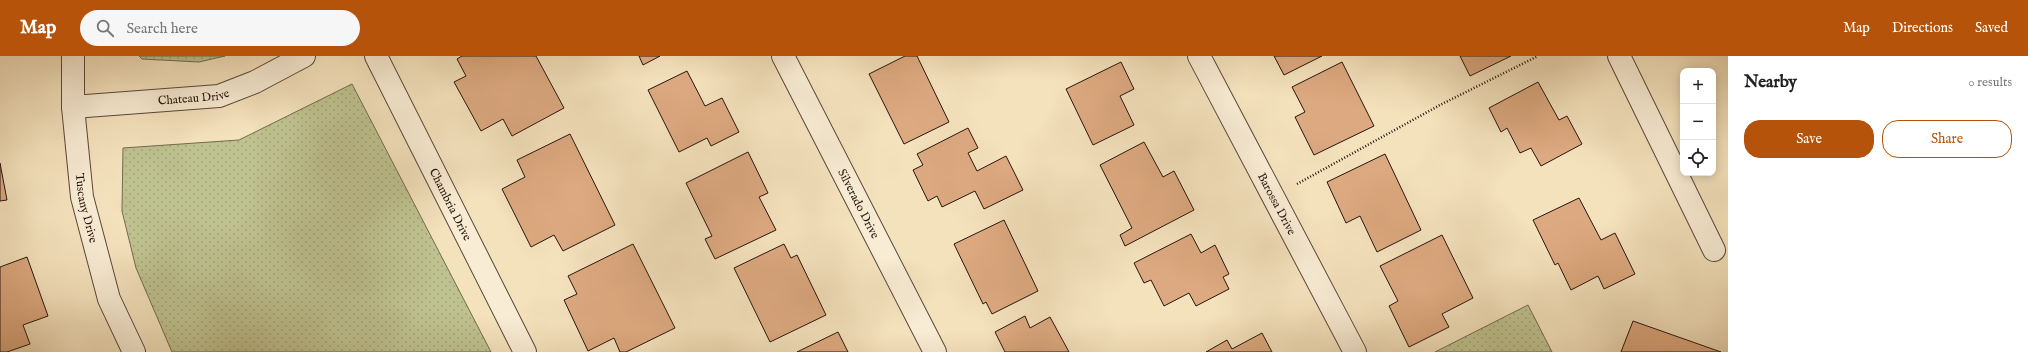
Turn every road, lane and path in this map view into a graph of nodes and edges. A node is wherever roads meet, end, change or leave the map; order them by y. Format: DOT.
graph roads {
  1 [pos="73,56"];
  2 [pos="304,56"];
  3 [pos="376,56"];
  4 [pos="783,56"];
  5 [pos="1199,56"];
  6 [pos="1538,56"];
  7 [pos="1622,57"];
  8 [pos="73,107"];
  9 [pos="1297,184"];
  10 [pos="1714,250"];
  11 [pos="134,352"];
  12 [pos="525,352"];
  13 [pos="935,352"];
  14 [pos="1355,352"];
  1 -- 8 [label="street, Tuscany Drive"];
  2 -- 8 [label="street, Chateau Drive"];
  3 -- 12 [label="street, Chambria Drive"];
  4 -- 13 [label="street, Silverado Drive"];
  5 -- 14 [label="street, Barossa Drive"];
  6 -- 9 [label="path"];
  7 -- 10 [label="street"];
  8 -- 11 [label="street, Tuscany Drive"];
}
